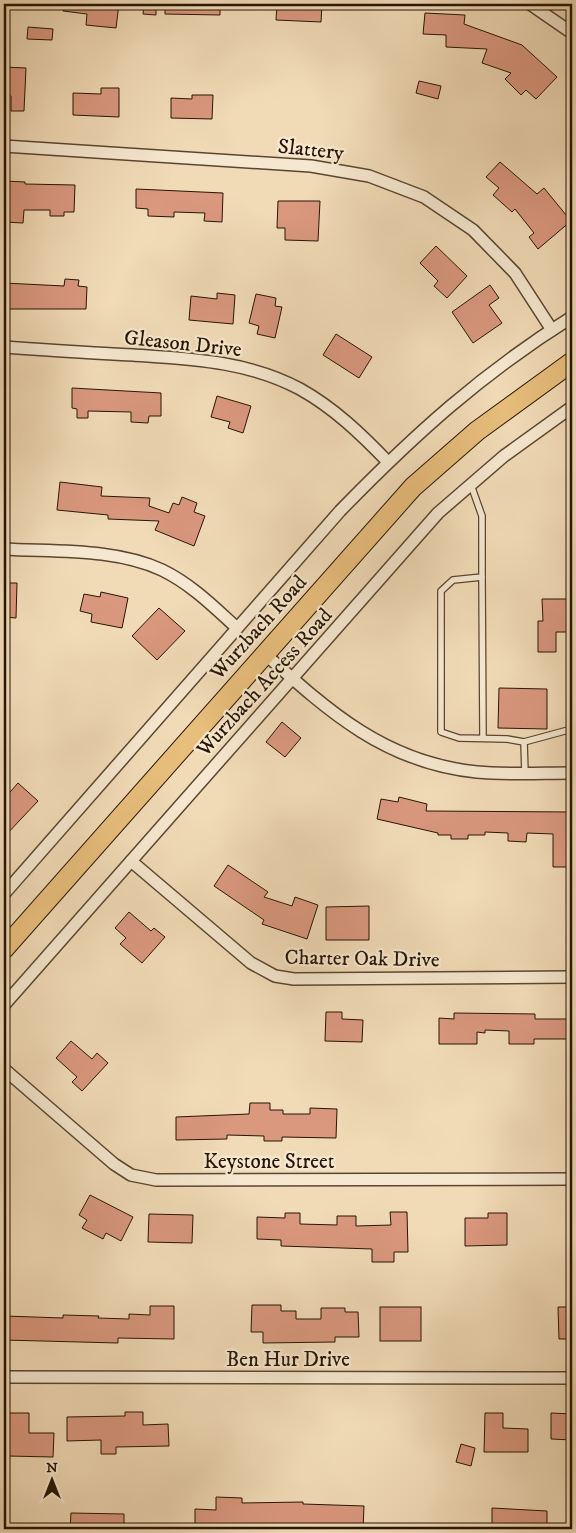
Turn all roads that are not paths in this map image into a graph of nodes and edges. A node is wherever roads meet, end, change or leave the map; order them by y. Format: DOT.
graph roads {
  1 [pos="530,4"];
  2 [pos="572,33"];
  3 [pos="4,146"];
  4 [pos="572,317"];
  5 [pos="552,330"];
  6 [pos="4,347"];
  7 [pos="572,362"];
  8 [pos="572,406"];
  9 [pos="388,462"];
  10 [pos="471,484"];
  11 [pos="4,549"];
  12 [pos="482,577"];
  13 [pos="238,628"];
  14 [pos="264,653"];
  15 [pos="292,678"];
  16 [pos="572,730"];
  17 [pos="483,738"];
  18 [pos="524,742"];
  19 [pos="525,773"];
  20 [pos="572,773"];
  21 [pos="131,861"];
  22 [pos="4,894"];
  23 [pos="4,949"];
  24 [pos="572,977"];
  25 [pos="4,1005"];
  26 [pos="4,1069"];
  27 [pos="572,1179"];
  28 [pos="4,1377"];
  29 [pos="572,1378"];
  1 -- 2 [label="street"];
  3 -- 5 [label="street, Slattery"];
  4 -- 5 [label="street"];
  5 -- 9 [label="street"];
  6 -- 9 [label="street, Gleason Drive"];
  7 -- 14 [label="main road, Wurzbach Road"];
  8 -- 10 [label="street, Wurzbach Access Road"];
  9 -- 13 [label="street"];
  10 -- 12 [label="lane"];
  10 -- 15 [label="street, Wurzbach Access Road"];
  11 -- 13 [label="street"];
  12 -- 17 [label="lane"];
  12 -- 17 [label="lane"];
  13 -- 22 [label="street"];
  14 -- 15 [label="street"];
  14 -- 23 [label="main road, Wurzbach Road"];
  15 -- 19 [label="street"];
  15 -- 21 [label="street, Wurzbach Access Road"];
  16 -- 18 [label="lane"];
  17 -- 18 [label="lane"];
  18 -- 19 [label="lane"];
  19 -- 20 [label="street"];
  21 -- 24 [label="street, Charter Oak Drive"];
  21 -- 25 [label="street, Wurzbach Access Road"];
  26 -- 27 [label="street, Keystone Street"];
  28 -- 29 [label="street, Ben Hur Drive"];
}
